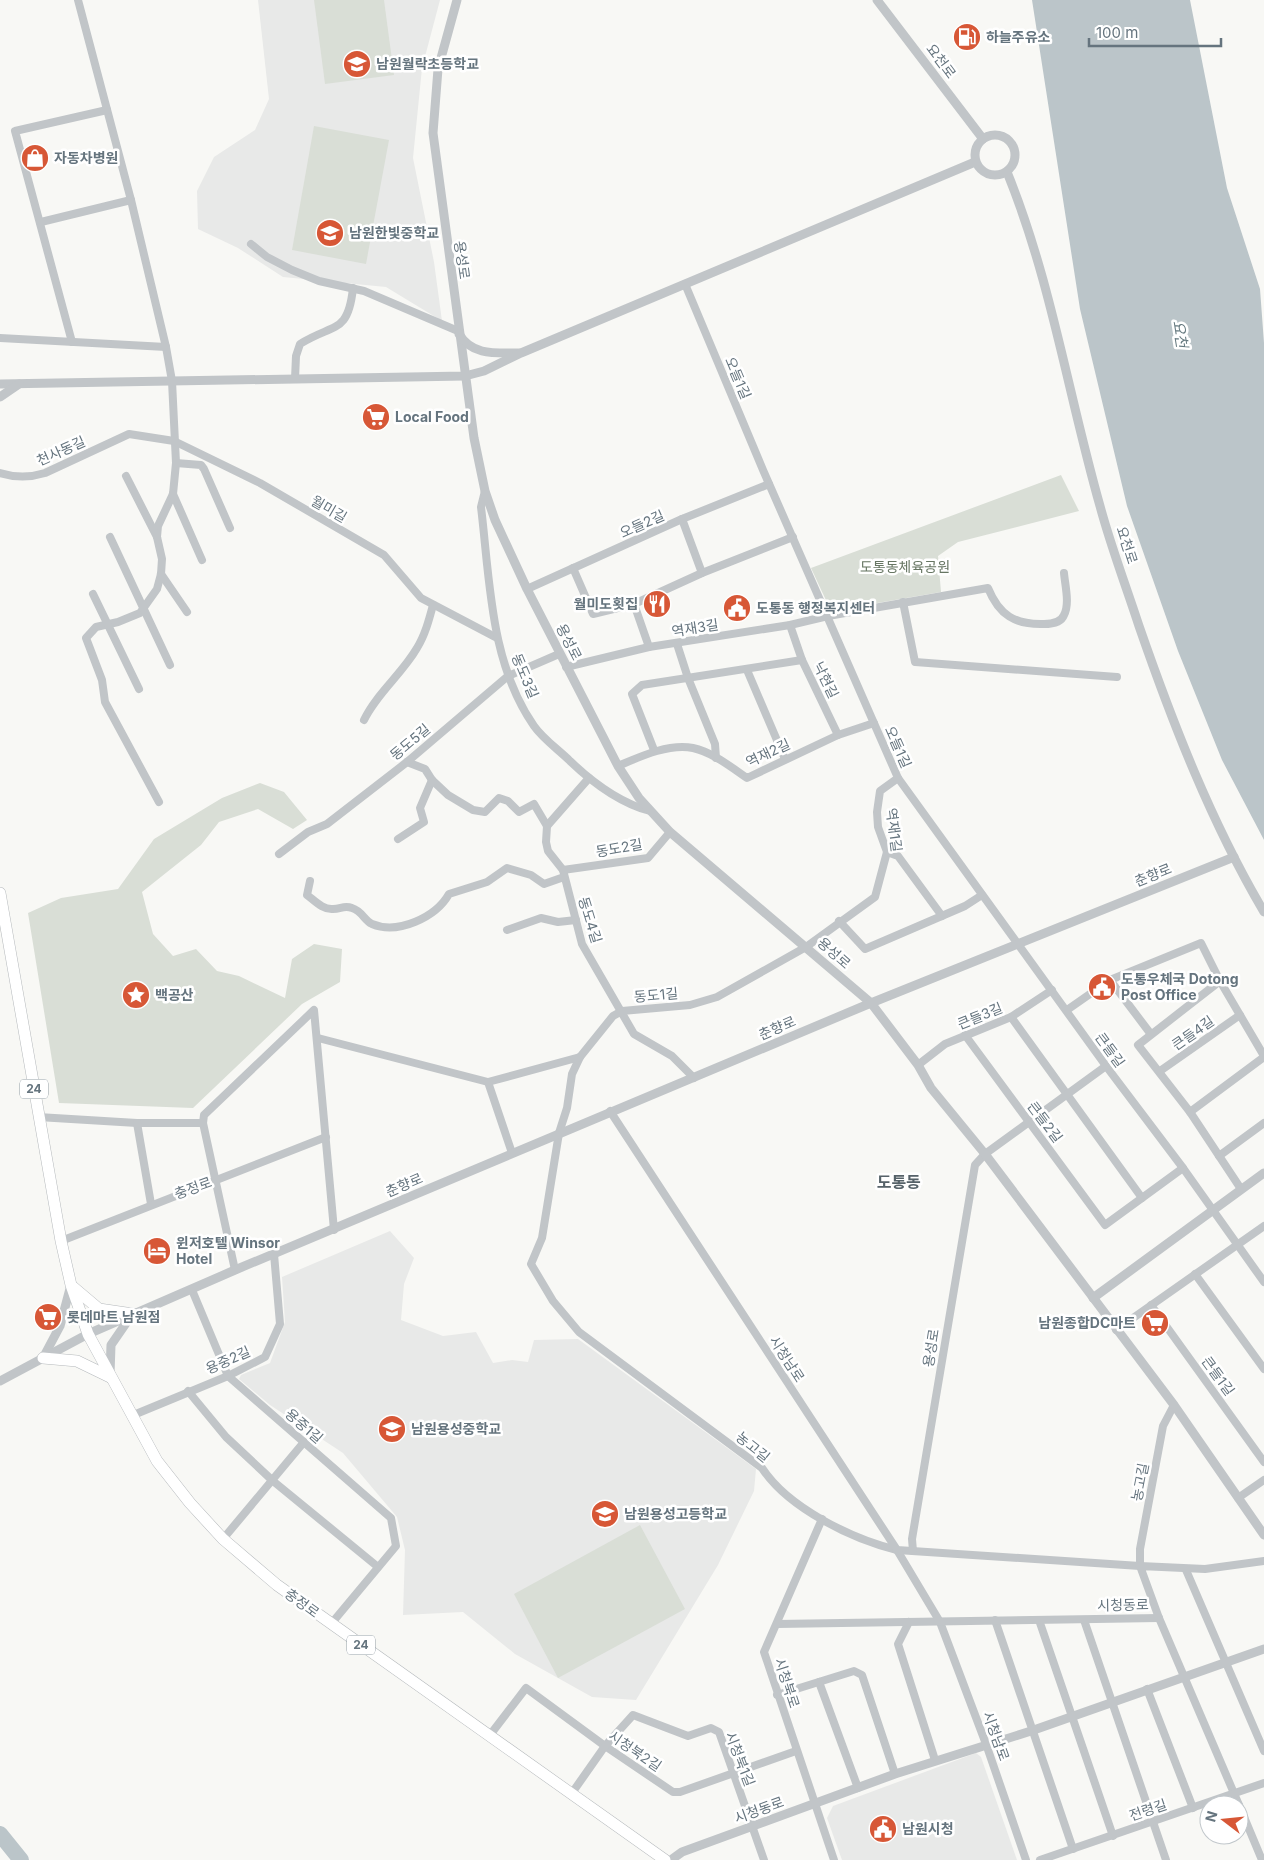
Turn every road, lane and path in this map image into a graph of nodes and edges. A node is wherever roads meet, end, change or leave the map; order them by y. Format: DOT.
graph roads {
  1 [pos="78,0"];
  2 [pos="457,0"];
  3 [pos="877,0"];
  4 [pos="106,110"];
  5 [pos="983,139"];
  6 [pos="975,162"];
  7 [pos="1007,172"];
  8 [pos="130,200"];
  9 [pos="41,222"];
  10 [pos="251,244"];
  11 [pos="685,284"];
  12 [pos="353,288"];
  13 [pos="458,332"];
  14 [pos="0,338"];
  15 [pos="72,342"];
  16 [pos="166,347"];
  17 [pos="521,353"];
  18 [pos="465,376"];
  19 [pos="295,379"];
  20 [pos="172,381"];
  21 [pos="0,384"];
  22 [pos="20,384"];
  23 [pos="0,397"];
  24 [pos="129,434"];
  25 [pos="174,441"];
  26 [pos="176,463"];
  27 [pos="0,473"];
  28 [pos="126,476"];
  29 [pos="769,484"];
  30 [pos="485,491"];
  31 [pos="173,494"];
  32 [pos="682,519"];
  33 [pos="230,528"];
  34 [pos="110,537"];
  35 [pos="157,537"];
  36 [pos="794,537"];
  37 [pos="202,560"];
  38 [pos="573,568"];
  39 [pos="702,573"];
  40 [pos="1064,573"];
  41 [pos="162,574"];
  42 [pos="527,590"];
  43 [pos="93,594"];
  44 [pos="903,602"];
  45 [pos="433,604"];
  46 [pos="634,604"];
  47 [pos="143,607"];
  48 [pos="187,612"];
  49 [pos="828,616"];
  50 [pos="106,625"];
  51 [pos="790,625"];
  52 [pos="497,638"];
  53 [pos="677,644"];
  54 [pos="649,647"];
  55 [pos="559,654"];
  56 [pos="802,660"];
  57 [pos="170,665"];
  58 [pos="566,667"];
  59 [pos="747,670"];
  60 [pos="508,676"];
  61 [pos="1117,677"];
  62 [pos="688,678"];
  63 [pos="139,689"];
  64 [pos="364,720"];
  65 [pos="874,723"];
  66 [pos="838,735"];
  67 [pos="654,750"];
  68 [pos="716,758"];
  69 [pos="785,758"];
  70 [pos="406,762"];
  71 [pos="618,766"];
  72 [pos="589,778"];
  73 [pos="898,778"];
  74 [pos="432,780"];
  75 [pos="159,802"];
  76 [pos="650,811"];
  77 [pos="547,826"];
  78 [pos="670,832"];
  79 [pos="398,839"];
  80 [pos="887,852"];
  81 [pos="279,854"];
  82 [pos="1234,857"];
  83 [pos="564,874"];
  84 [pos="310,881"];
  85 [pos="0,893"];
  86 [pos="982,894"];
  87 [pos="1264,912"];
  88 [pos="942,916"];
  89 [pos="576,920"];
  90 [pos="839,921"];
  91 [pos="507,930"];
  92 [pos="1019,944"];
  93 [pos="806,947"];
  94 [pos="1110,980"];
  95 [pos="1220,981"];
  96 [pos="1052,990"];
  97 [pos="871,1003"];
  98 [pos="1067,1010"];
  99 [pos="622,1011"];
  100 [pos="1240,1015"];
  101 [pos="1011,1017"];
  102 [pos="1150,1033"];
  103 [pos="965,1035"];
  104 [pos="318,1038"];
  105 [pos="1264,1056"];
  106 [pos="580,1057"];
  107 [pos="918,1065"];
  108 [pos="1106,1066"];
  109 [pos="1160,1071"];
  110 [pos="694,1078"];
  111 [pos="488,1082"];
  112 [pos="1068,1094"];
  113 [pos="610,1112"];
  114 [pos="1190,1112"];
  115 [pos="38,1117"];
  116 [pos="137,1123"];
  117 [pos="203,1123"];
  118 [pos="1264,1123"];
  119 [pos="1029,1124"];
  120 [pos="559,1133"];
  121 [pos="326,1137"];
  122 [pos="512,1153"];
  123 [pos="985,1154"];
  124 [pos="1219,1156"];
  125 [pos="1184,1168"];
  126 [pos="1264,1172"];
  127 [pos="214,1181"];
  128 [pos="1241,1189"];
  129 [pos="1142,1198"];
  130 [pos="152,1204"];
  131 [pos="1214,1210"];
  132 [pos="1264,1226"];
  133 [pos="334,1230"];
  134 [pos="61,1241"];
  135 [pos="1237,1245"];
  136 [pos="274,1254"];
  137 [pos="235,1270"];
  138 [pos="1195,1274"];
  139 [pos="1264,1282"];
  140 [pos="71,1285"];
  141 [pos="192,1290"];
  142 [pos="1093,1298"];
  143 [pos="1151,1305"];
  144 [pos="133,1314"];
  145 [pos="1116,1330"];
  146 [pos="88,1334"];
  147 [pos="43,1358"];
  148 [pos="1264,1369"];
  149 [pos="228,1376"];
  150 [pos="110,1377"];
  151 [pos="0,1381"];
  152 [pos="188,1391"];
  153 [pos="1174,1405"];
  154 [pos="131,1416"];
  155 [pos="304,1442"];
  156 [pos="1264,1462"];
  157 [pos="1264,1480"];
  158 [pos="273,1481"];
  159 [pos="1238,1498"];
  160 [pos="822,1519"];
  161 [pos="1264,1534"];
  162 [pos="223,1539"];
  163 [pos="897,1550"];
  164 [pos="913,1551"];
  165 [pos="1264,1561"];
  166 [pos="1140,1566"];
  167 [pos="378,1567"];
  168 [pos="1186,1570"];
  169 [pos="1158,1618"];
  170 [pos="994,1620"];
  171 [pos="1039,1620"];
  172 [pos="1084,1620"];
  173 [pos="909,1622"];
  174 [pos="940,1622"];
  175 [pos="331,1624"];
  176 [pos="777,1624"];
  177 [pos="1264,1650"];
  178 [pos="1224,1661"];
  179 [pos="1184,1677"];
  180 [pos="819,1682"];
  181 [pos="1147,1688"];
  182 [pos="777,1694"];
  183 [pos="1112,1701"];
  184 [pos="1071,1716"];
  185 [pos="1031,1731"];
  186 [pos="490,1735"];
  187 [pos="986,1744"];
  188 [pos="605,1746"];
  189 [pos="796,1751"];
  190 [pos="1264,1751"];
  191 [pos="935,1760"];
  192 [pos="732,1774"];
  193 [pos="895,1774"];
  194 [pos="1264,1784"];
  195 [pos="858,1788"];
  196 [pos="572,1793"];
  197 [pos="1234,1794"];
  198 [pos="814,1805"];
  199 [pos="1193,1808"];
  200 [pos="1154,1822"];
  201 [pos="752,1827"];
  202 [pos="1249,1829"];
  203 [pos="1113,1836"];
  204 [pos="1072,1849"];
  205 [pos="665,1860"];
  206 [pos="671,1860"];
  207 [pos="764,1860"];
  208 [pos="834,1860"];
  209 [pos="1026,1860"];
  210 [pos="1040,1860"];
  211 [pos="1166,1860"];
  212 [pos="1262,1860"];
  1 -- 4 [label="street"];
  2 -- 13 [label="street, 용성로"];
  3 -- 5 [label="street, 요천로"];
  4 -- 8 [label="street"];
  4 -- 9 [label="street"];
  5 -- 6 [label="street"];
  5 -- 7 [label="street"];
  6 -- 7 [label="street"];
  6 -- 11 [label="street"];
  7 -- 82 [label="street, 요천로"];
  8 -- 9 [label="street"];
  8 -- 16 [label="street"];
  9 -- 15 [label="street"];
  10 -- 12 [label="street"];
  11 -- 17 [label="street"];
  11 -- 29 [label="street, 오들1길"];
  12 -- 13 [label="street"];
  12 -- 19 [label="street"];
  13 -- 17 [label="street"];
  13 -- 18 [label="street, 용성로"];
  14 -- 15 [label="street"];
  15 -- 16 [label="street"];
  16 -- 20 [label="street"];
  17 -- 18 [label="street"];
  18 -- 19 [label="street"];
  18 -- 30 [label="street, 용성로"];
  19 -- 20 [label="street"];
  20 -- 22 [label="street"];
  20 -- 25 [label="street"];
  21 -- 22 [label="street"];
  22 -- 23 [label="street"];
  24 -- 25 [label="street, 월미길"];
  24 -- 27 [label="street, 천사동길"];
  25 -- 26 [label="street"];
  25 -- 45 [label="street, 월미길"];
  26 -- 31 [label="street"];
  26 -- 33 [label="street"];
  28 -- 35 [label="street"];
  29 -- 32 [label="street, 오들2길"];
  29 -- 36 [label="street, 오들1길"];
  30 -- 42 [label="street, 용성로"];
  30 -- 52 [label="street, 동도3길"];
  31 -- 35 [label="street"];
  31 -- 37 [label="street"];
  32 -- 38 [label="street, 오들2길"];
  32 -- 39 [label="street"];
  34 -- 47 [label="street"];
  35 -- 41 [label="street"];
  36 -- 39 [label="street"];
  36 -- 49 [label="street, 오들1길"];
  38 -- 42 [label="street, 오들2길"];
  38 -- 46 [label="street"];
  39 -- 46 [label="street"];
  40 -- 44 [label="street, 역재3길"];
  41 -- 47 [label="street"];
  41 -- 48 [label="street"];
  42 -- 55 [label="street, 용성로"];
  43 -- 50 [label="street"];
  44 -- 49 [label="street, 역재3길"];
  44 -- 61 [label="street"];
  45 -- 52 [label="street, 월미길"];
  45 -- 64 [label="street"];
  46 -- 54 [label="street"];
  47 -- 50 [label="street"];
  47 -- 57 [label="street"];
  49 -- 51 [label="street, 역재3길"];
  49 -- 65 [label="street, 오들1길"];
  50 -- 63 [label="street"];
  50 -- 75 [label="street"];
  51 -- 53 [label="street, 역재3길"];
  51 -- 56 [label="street"];
  52 -- 60 [label="street, 동도3길"];
  53 -- 54 [label="street, 역재3길"];
  53 -- 62 [label="street"];
  54 -- 58 [label="street, 역재3길"];
  55 -- 58 [label="street, 용성로"];
  55 -- 60 [label="street, 동도5길"];
  56 -- 59 [label="street, 낙현길"];
  56 -- 66 [label="street, 낙현길"];
  58 -- 71 [label="street, 용성로"];
  59 -- 62 [label="street, 낙현길"];
  59 -- 69 [label="street"];
  60 -- 70 [label="street, 동도5길"];
  60 -- 72 [label="street, 동도3길"];
  62 -- 67 [label="street, 낙현길"];
  62 -- 68 [label="street"];
  65 -- 66 [label="street, 역재2길"];
  65 -- 73 [label="street, 오들1길"];
  66 -- 69 [label="street, 역재2길"];
  67 -- 68 [label="street, 역재2길"];
  67 -- 71 [label="street, 역재2길"];
  68 -- 69 [label="street, 역재2길"];
  70 -- 74 [label="street"];
  70 -- 81 [label="street, 동도5길"];
  71 -- 76 [label="street, 용성로"];
  72 -- 76 [label="street, 동도3길"];
  72 -- 77 [label="street"];
  73 -- 80 [label="street, 역재1길"];
  73 -- 86 [label="street, 오들1길"];
  74 -- 77 [label="street"];
  74 -- 79 [label="street"];
  76 -- 78 [label="street, 용성로"];
  77 -- 83 [label="street, 동도4길"];
  78 -- 83 [label="street, 동도2길"];
  78 -- 93 [label="street, 용성로"];
  80 -- 88 [label="street"];
  80 -- 90 [label="street, 역재1길"];
  82 -- 87 [label="street, 요천로"];
  82 -- 92 [label="street, 춘향로"];
  83 -- 84 [label="street, 동도2길"];
  83 -- 89 [label="street, 동도4길"];
  85 -- 115 [label="main road, 충정로 / 24"];
  86 -- 88 [label="street"];
  86 -- 92 [label="street, 오들1길"];
  88 -- 90 [label="street"];
  89 -- 91 [label="street"];
  89 -- 99 [label="street, 동도4길"];
  90 -- 93 [label="street, 역재1길"];
  92 -- 96 [label="street, 큰들길"];
  92 -- 97 [label="street, 춘향로"];
  93 -- 97 [label="street, 용성로"];
  93 -- 99 [label="street, 동도1길"];
  94 -- 95 [label="street"];
  94 -- 98 [label="street"];
  94 -- 102 [label="street"];
  95 -- 100 [label="street"];
  95 -- 102 [label="street, 큰들4길"];
  96 -- 98 [label="street, 큰들길"];
  96 -- 101 [label="street, 큰들3길"];
  97 -- 107 [label="street, 용성로"];
  97 -- 110 [label="street, 춘향로"];
  98 -- 108 [label="street, 큰들길"];
  99 -- 106 [label="street, 동도1길"];
  99 -- 110 [label="street, 동도4길"];
  100 -- 105 [label="street"];
  100 -- 109 [label="street, 큰들4길"];
  101 -- 103 [label="street, 큰들3길"];
  101 -- 112 [label="street"];
  102 -- 109 [label="street, 큰들4길"];
  103 -- 107 [label="street, 큰들3길"];
  103 -- 119 [label="street, 큰들2길"];
  104 -- 111 [label="street"];
  104 -- 117 [label="street"];
  104 -- 121 [label="street"];
  105 -- 114 [label="street"];
  106 -- 111 [label="street"];
  106 -- 120 [label="street, 동도1길"];
  107 -- 123 [label="street, 용성로"];
  108 -- 112 [label="street"];
  108 -- 125 [label="street, 큰들길"];
  109 -- 114 [label="street"];
  110 -- 113 [label="street, 춘향로"];
  111 -- 122 [label="street"];
  112 -- 119 [label="street"];
  112 -- 129 [label="street"];
  113 -- 120 [label="street, 춘향로"];
  113 -- 163 [label="street, 시청남로"];
  114 -- 124 [label="street"];
  115 -- 116 [label="street"];
  115 -- 134 [label="main road, 충정로 / 24"];
  116 -- 117 [label="street"];
  116 -- 130 [label="street"];
  117 -- 127 [label="street"];
  118 -- 124 [label="street"];
  119 -- 123 [label="street"];
  119 -- 129 [label="street, 큰들2길"];
  120 -- 122 [label="street, 춘향로"];
  120 -- 160 [label="street, 농고길"];
  121 -- 127 [label="street, 충정로"];
  121 -- 133 [label="street"];
  122 -- 133 [label="street, 춘향로"];
  123 -- 142 [label="street, 용성로"];
  123 -- 164 [label="street, 용성로"];
  124 -- 128 [label="street"];
  125 -- 129 [label="street"];
  125 -- 131 [label="street, 큰들길"];
  126 -- 128 [label="street"];
  127 -- 130 [label="street, 충정로"];
  127 -- 137 [label="street"];
  128 -- 131 [label="street"];
  130 -- 134 [label="street, 충정로"];
  131 -- 135 [label="street, 큰들길"];
  131 -- 142 [label="street"];
  132 -- 135 [label="street"];
  133 -- 136 [label="street, 춘향로"];
  134 -- 140 [label="main road, 충정로 / 24"];
  135 -- 138 [label="street"];
  135 -- 139 [label="street, 큰들길"];
  136 -- 137 [label="street, 춘향로"];
  136 -- 149 [label="street, 용중2길"];
  137 -- 141 [label="street, 춘향로"];
  138 -- 143 [label="street"];
  138 -- 148 [label="street"];
  140 -- 144 [label="main road"];
  140 -- 146 [label="main road, 충정로 / 24"];
  140 -- 147 [label="street"];
  141 -- 144 [label="street, 춘향로"];
  141 -- 149 [label="street, 용중1길"];
  142 -- 145 [label="street, 용성로"];
  143 -- 145 [label="street"];
  143 -- 156 [label="street, 큰들1길"];
  144 -- 146 [label="street, 춘향로"];
  144 -- 150 [label="street"];
  145 -- 153 [label="street, 용성로"];
  146 -- 147 [label="street, 춘향로"];
  146 -- 150 [label="main road, 충정로 / 24"];
  147 -- 150 [label="main road"];
  147 -- 151 [label="street, 춘향로"];
  149 -- 152 [label="street, 용중2길"];
  149 -- 155 [label="street, 용중1길"];
  150 -- 154 [label="main road, 충정로 / 24"];
  152 -- 154 [label="street, 용중2길"];
  152 -- 158 [label="street"];
  153 -- 159 [label="street, 용성로"];
  153 -- 166 [label="street, 농고길"];
  154 -- 162 [label="main road, 충정로 / 24"];
  155 -- 158 [label="street"];
  155 -- 167 [label="street, 용중1길"];
  157 -- 159 [label="street"];
  158 -- 162 [label="street"];
  158 -- 167 [label="street"];
  159 -- 161 [label="street, 용성로"];
  160 -- 163 [label="street, 농고길"];
  160 -- 176 [label="street, 시청북로"];
  162 -- 175 [label="main road, 충정로 / 24"];
  163 -- 164 [label="street, 농고길"];
  163 -- 174 [label="street, 시청남로"];
  164 -- 166 [label="street, 농고길"];
  165 -- 168 [label="street, 농고길"];
  166 -- 168 [label="street, 농고길"];
  166 -- 169 [label="street"];
  167 -- 175 [label="street, 용중1길"];
  168 -- 178 [label="street"];
  169 -- 172 [label="street, 시청동로"];
  169 -- 179 [label="street, 시청동로"];
  170 -- 171 [label="street, 시청동로"];
  170 -- 174 [label="street, 시청동로"];
  170 -- 185 [label="street"];
  171 -- 172 [label="street, 시청동로"];
  171 -- 184 [label="street"];
  172 -- 183 [label="street, 시청동로"];
  173 -- 174 [label="street"];
  173 -- 176 [label="street"];
  173 -- 191 [label="street"];
  174 -- 187 [label="street, 시청남로"];
  175 -- 186 [label="main road, 충정로 / 24"];
  176 -- 182 [label="street, 시청북로"];
  177 -- 178 [label="street, 시청동로"];
  178 -- 179 [label="street, 시청동로"];
  178 -- 190 [label="street"];
  179 -- 181 [label="street, 시청동로"];
  179 -- 197 [label="street, 시청동로"];
  180 -- 182 [label="street"];
  180 -- 193 [label="street"];
  180 -- 195 [label="street"];
  181 -- 183 [label="street, 시청동로"];
  181 -- 199 [label="street"];
  182 -- 189 [label="street, 시청북로"];
  183 -- 184 [label="street, 시청동로"];
  183 -- 200 [label="street, 시청동로"];
  184 -- 185 [label="street, 시청동로"];
  184 -- 203 [label="street"];
  185 -- 187 [label="street, 시청동로"];
  185 -- 204 [label="street"];
  186 -- 188 [label="street, 시청북2길"];
  186 -- 196 [label="main road, 충정로 / 24"];
  187 -- 191 [label="street, 시청동로"];
  187 -- 209 [label="street, 시청남로"];
  188 -- 192 [label="street, 시청북2길"];
  188 -- 192 [label="street, 시청북1길"];
  188 -- 196 [label="street, 시청북1길"];
  189 -- 192 [label="street, 시청북2길"];
  189 -- 198 [label="street, 시청북로"];
  191 -- 193 [label="street, 시청동로"];
  192 -- 201 [label="street, 시청북1길"];
  193 -- 195 [label="street, 시청동로"];
  194 -- 197 [label="street, 전령길"];
  195 -- 198 [label="street, 시청동로"];
  196 -- 205 [label="main road, 충정로 / 24"];
  197 -- 199 [label="street, 전령길"];
  198 -- 201 [label="street, 시청동로"];
  198 -- 208 [label="street, 시청북로"];
  199 -- 200 [label="street, 전령길"];
  200 -- 203 [label="street, 전령길"];
  200 -- 211 [label="street, 시청동로"];
  201 -- 206 [label="street, 시청동로"];
  201 -- 207 [label="street, 시청북1길"];
  202 -- 212 [label="street, 시청동로"];
  203 -- 204 [label="street, 전령길"];
  204 -- 210 [label="street, 전령길"];
}
